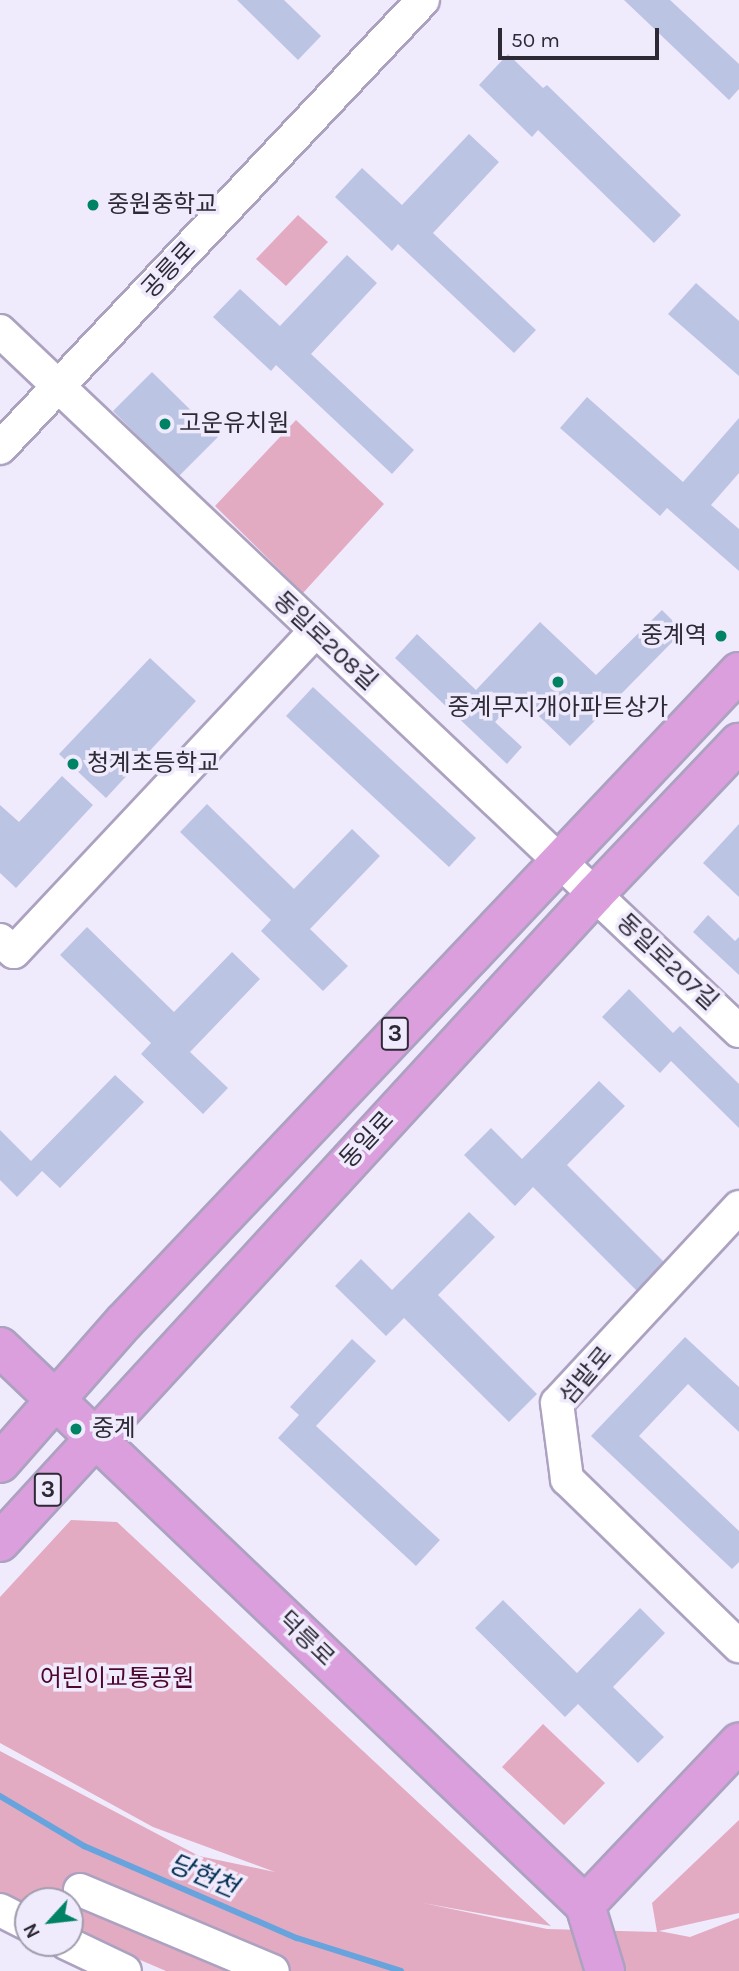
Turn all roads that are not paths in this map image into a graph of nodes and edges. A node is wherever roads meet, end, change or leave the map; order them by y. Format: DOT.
graph roads {
  1 [pos="423,0"];
  2 [pos="0,331"];
  3 [pos="59,386"];
  4 [pos="0,448"];
  5 [pos="315,632"];
  6 [pos="739,672"];
  7 [pos="739,743"];
  8 [pos="559,860"];
  9 [pos="595,894"];
  10 [pos="0,940"];
  11 [pos="739,1031"];
  12 [pos="739,1207"];
  13 [pos="0,1347"];
  14 [pos="54,1399"];
  15 [pos="95,1438"];
  16 [pos="0,1463"];
  17 [pos="0,1542"];
  18 [pos="739,1646"];
  19 [pos="739,1743"];
  20 [pos="84,1892"];
  21 [pos="585,1905"];
  22 [pos="84,1952"];
  23 [pos="601,1956"];
  24 [pos="125,1971"];
  25 [pos="273,1971"];
  1 -- 3 [label="street, 공릉로"];
  2 -- 3 [label="street, 동일로208길"];
  3 -- 4 [label="street, 공릉로"];
  3 -- 5 [label="street, 동일로208길"];
  5 -- 8 [label="street, 동일로208길"];
  5 -- 10 [label="street"];
  6 -- 8 [label="main road, 3"];
  7 -- 9 [label="main road, 동일로 / 3"];
  8 -- 9 [label="street, 동일로208길"];
  8 -- 14 [label="main road, 3"];
  9 -- 11 [label="street, 동일로207길"];
  9 -- 15 [label="main road, 동일로 / 3"];
  12 -- 18 [label="street, 섬밭로"];
  13 -- 14 [label="main road, 덕릉로"];
  14 -- 15 [label="main road, 덕릉로"];
  14 -- 16 [label="main road, 3"];
  15 -- 17 [label="main road, 동일로 / 3"];
  15 -- 21 [label="main road, 덕릉로"];
  19 -- 21 [label="main road"];
  20 -- 25 [label="street"];
  21 -- 23 [label="main road, 덕릉로"];
  22 -- 24 [label="street"];
}
